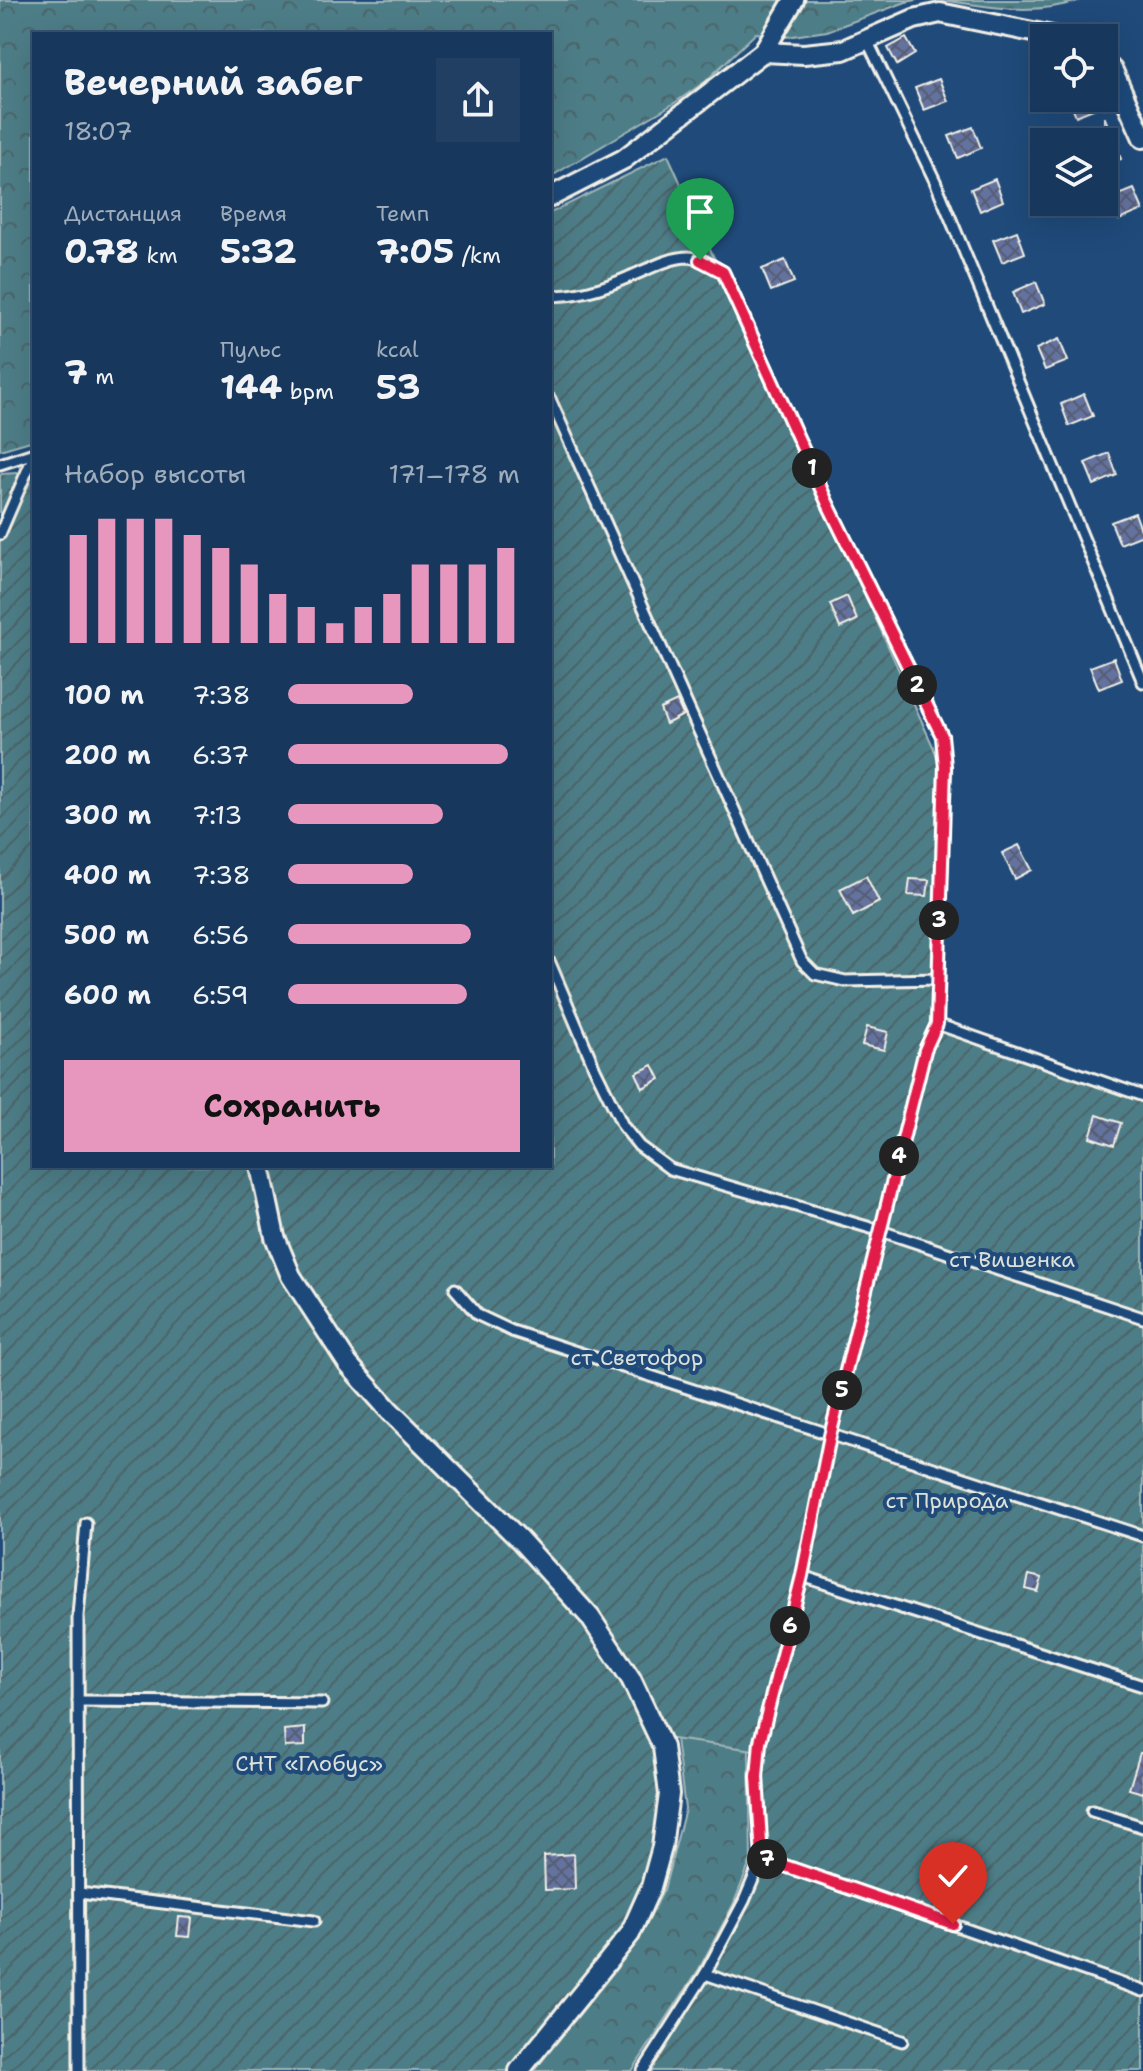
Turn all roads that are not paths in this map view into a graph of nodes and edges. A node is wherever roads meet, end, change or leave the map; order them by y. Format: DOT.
graph roads {
  1 [pos="794,0"];
  2 [pos="1030,31"];
  3 [pos="867,40"];
  4 [pos="763,52"];
  5 [pos="1118,82"];
  6 [pos="1143,138"];
  7 [pos="552,196"];
  8 [pos="552,296"];
  9 [pos="552,403"];
  10 [pos="32,455"];
  11 [pos="32,459"];
  12 [pos="0,464"];
  13 [pos="0,534"];
  14 [pos="1143,682"];
  15 [pos="552,968"];
  16 [pos="939,979"];
  17 [pos="937,1024"];
  18 [pos="1143,1096"];
  19 [pos="260,1168"];
  20 [pos="881,1231"];
  21 [pos="455,1289"];
  22 [pos="1143,1318"];
  23 [pos="830,1436"];
  24 [pos="86,1523"];
  25 [pos="1143,1536"];
  26 [pos="802,1576"];
  27 [pos="1143,1686"];
  28 [pos="78,1701"];
  29 [pos="322,1703"];
  30 [pos="1092,1811"];
  31 [pos="1143,1827"];
  32 [pos="762,1858"];
  33 [pos="79,1893"];
  34 [pos="314,1921"];
  35 [pos="705,1974"];
  36 [pos="1143,1991"];
  37 [pos="902,2041"];
  38 [pos="79,2071"];
  39 [pos="519,2071"];
  40 [pos="643,2071"];
  1 -- 4 [label="street"];
  2 -- 3 [label="street"];
  3 -- 4 [label="street"];
  3 -- 14 [label="lane"];
  4 -- 7 [label="street"];
  5 -- 6 [label="street"];
  8 -- 16 [label="lane"];
  9 -- 16 [label="lane"];
  10 -- 12 [label="lane"];
  11 -- 13 [label="lane"];
  15 -- 20 [label="lane"];
  16 -- 17 [label="lane"];
  17 -- 18 [label="lane"];
  17 -- 20 [label="lane"];
  19 -- 39 [label="street"];
  20 -- 22 [label="lane"];
  20 -- 23 [label="lane"];
  21 -- 23 [label="lane"];
  23 -- 25 [label="lane"];
  23 -- 26 [label="lane"];
  24 -- 28 [label="lane"];
  26 -- 27 [label="lane"];
  26 -- 32 [label="lane"];
  28 -- 29 [label="lane"];
  28 -- 33 [label="lane"];
  30 -- 31 [label="lane"];
  32 -- 35 [label="lane"];
  32 -- 36 [label="lane"];
  33 -- 34 [label="lane"];
  33 -- 38 [label="lane"];
  35 -- 37 [label="lane"];
  35 -- 40 [label="lane"];
}
